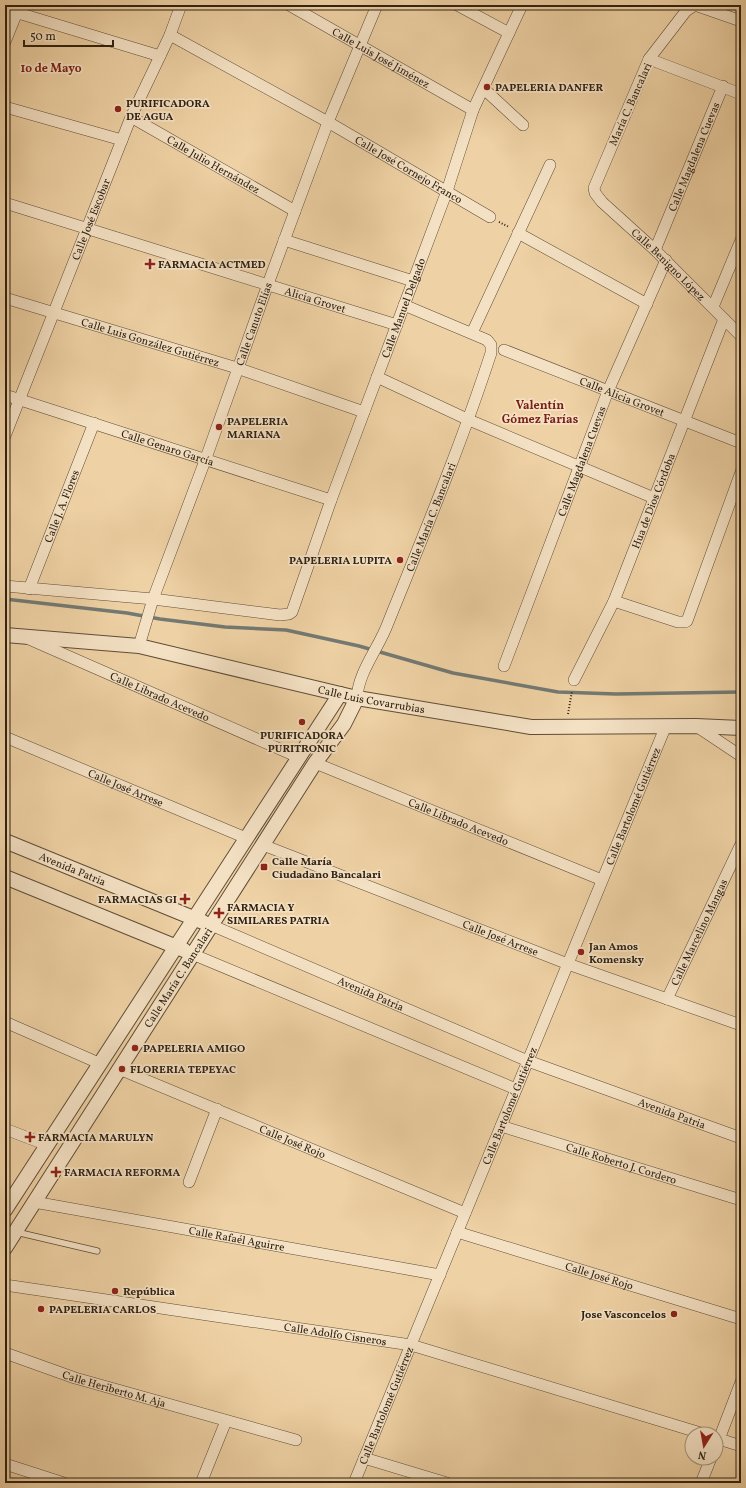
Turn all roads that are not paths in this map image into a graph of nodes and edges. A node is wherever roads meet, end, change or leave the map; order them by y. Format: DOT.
graph roads {
  1 [pos="182,5"];
  2 [pos="289,5"];
  3 [pos="377,5"];
  4 [pos="458,5"];
  5 [pos="522,5"];
  6 [pos="695,5"];
  7 [pos="5,9"];
  8 [pos="19,9"];
  9 [pos="741,21"];
  10 [pos="509,33"];
  11 [pos="170,35"];
  12 [pos="5,42"];
  13 [pos="361,45"];
  14 [pos="160,56"];
  15 [pos="649,59"];
  16 [pos="723,86"];
  17 [pos="484,89"];
  18 [pos="741,94"];
  19 [pos="5,107"];
  20 [pos="473,110"];
  21 [pos="131,117"];
  22 [pos="328,122"];
  23 [pos="523,125"];
  24 [pos="122,140"];
  25 [pos="550,166"];
  26 [pos="447,191"];
  27 [pos="595,193"];
  28 [pos="5,203"];
  29 [pos="295,211"];
  30 [pos="490,217"];
  31 [pos="86,227"];
  32 [pos="518,233"];
  33 [pos="284,240"];
  34 [pos="741,240"];
  35 [pos="655,250"];
  36 [pos="666,260"];
  37 [pos="413,281"];
  38 [pos="268,284"];
  39 [pos="5,298"];
  40 [pos="647,304"];
  41 [pos="404,305"];
  42 [pos="713,307"];
  43 [pos="53,312"];
  44 [pos="724,319"];
  45 [pos="397,325"];
  46 [pos="472,333"];
  47 [pos="741,336"];
  48 [pos="504,350"];
  49 [pos="236,368"];
  50 [pos="377,377"];
  51 [pos="608,391"];
  52 [pos="5,394"];
  53 [pos="19,399"];
  54 [pos="364,412"];
  55 [pos="469,420"];
  56 [pos="684,421"];
  57 [pos="94,423"];
  58 [pos="5,436"];
  59 [pos="741,443"];
  60 [pos="206,458"];
  61 [pos="580,466"];
  62 [pos="741,472"];
  63 [pos="654,498"];
  64 [pos="331,500"];
  65 [pos="5,586"];
  66 [pos="29,589"];
  67 [pos="152,601"];
  68 [pos="614,601"];
  69 [pos="5,635"];
  70 [pos="21,636"];
  71 [pos="140,639"];
  72 [pos="504,666"];
  73 [pos="573,685"];
  74 [pos="359,687"];
  75 [pos="340,694"];
  76 [pos="740,724"];
  77 [pos="696,726"];
  78 [pos="665,728"];
  79 [pos="5,737"];
  80 [pos="741,756"];
  81 [pos="298,757"];
  82 [pos="315,764"];
  83 [pos="246,838"];
  84 [pos="5,841"];
  85 [pos="741,844"];
  86 [pos="263,845"];
  87 [pos="5,877"];
  88 [pos="602,880"];
  89 [pos="194,918"];
  90 [pos="211,925"];
  91 [pos="176,947"];
  92 [pos="192,954"];
  93 [pos="568,964"];
  94 [pos="667,999"];
  95 [pos="5,1022"];
  96 [pos="741,1025"];
  97 [pos="528,1061"];
  98 [pos="101,1064"];
  99 [pos="119,1068"];
  100 [pos="516,1089"];
  101 [pos="217,1109"];
  102 [pos="501,1126"];
  103 [pos="5,1129"];
  104 [pos="741,1138"];
  105 [pos="48,1145"];
  106 [pos="189,1182"];
  107 [pos="741,1200"];
  108 [pos="34,1202"];
  109 [pos="5,1210"];
  110 [pos="465,1213"];
  111 [pos="15,1232"];
  112 [pos="457,1232"];
  113 [pos="5,1248"];
  114 [pos="97,1251"];
  115 [pos="440,1275"];
  116 [pos="5,1285"];
  117 [pos="741,1319"];
  118 [pos="411,1345"];
  119 [pos="5,1352"];
  120 [pos="741,1382"];
  121 [pos="226,1421"];
  122 [pos="723,1426"];
  123 [pos="684,1428"];
  124 [pos="296,1440"];
  125 [pos="724,1442"];
  126 [pos="741,1446"];
  127 [pos="364,1458"];
  128 [pos="5,1464"];
  129 [pos="707,1466"];
  130 [pos="49,1481"];
  131 [pos="64,1483"];
  132 [pos="201,1483"];
  133 [pos="354,1483"];
  134 [pos="447,1483"];
  135 [pos="700,1483"];
  1 -- 11 [label="street, Calle José Escobar"];
  2 -- 13 [label="street, Calle Luis José Jiménez"];
  3 -- 13 [label="street, Calle Canuto Elías"];
  4 -- 10 [label="street"];
  5 -- 10 [label="street, Calle Manuel Delgado"];
  6 -- 9 [label="street"];
  6 -- 15 [label="street, María C. Bancalari"];
  7 -- 8 [label="street"];
  8 -- 12 [label="street"];
  8 -- 14 [label="street"];
  10 -- 17 [label="street, Calle Manuel Delgado"];
  11 -- 14 [label="street, Calle José Escobar"];
  11 -- 22 [label="street, Calle José Cornejo Franco"];
  13 -- 20 [label="street, Calle Luis José Jiménez"];
  13 -- 22 [label="street, Calle Canuto Elías"];
  14 -- 21 [label="street, Calle José Escobar"];
  15 -- 16 [label="street"];
  15 -- 27 [label="street, María C. Bancalari"];
  16 -- 18 [label="street"];
  16 -- 35 [label="street, Calle Magdalena Cuevas"];
  17 -- 20 [label="street, Calle Manuel Delgado"];
  17 -- 23 [label="street"];
  19 -- 24 [label="street"];
  20 -- 26 [label="street, Calle Manuel Delgado"];
  21 -- 24 [label="street, Calle José Escobar"];
  21 -- 29 [label="street, Calle Julio Hernández"];
  22 -- 26 [label="street, Calle José Cornejo Franco"];
  22 -- 29 [label="street, Calle Canuto Elías"];
  24 -- 31 [label="street, Calle José Escobar"];
  25 -- 32 [label="street"];
  26 -- 30 [label="street, Calle José Cornejo Franco"];
  26 -- 37 [label="street, Calle Manuel Delgado"];
  27 -- 35 [label="street, Calle Benigno López"];
  28 -- 31 [label="street, Alicia Grovet"];
  29 -- 33 [label="street, Calle Canuto Elías"];
  31 -- 38 [label="street, Alicia Grovet"];
  31 -- 43 [label="street, Calle José Escobar"];
  32 -- 40 [label="street"];
  32 -- 46 [label="street"];
  33 -- 37 [label="street"];
  33 -- 38 [label="street, Calle Canuto Elías"];
  34 -- 42 [label="street"];
  35 -- 36 [label="street, Calle Benigno López"];
  36 -- 40 [label="street, Calle Magdalena Cuevas"];
  36 -- 42 [label="street, Calle Benigno López"];
  37 -- 41 [label="street, Calle Manuel Delgado"];
  38 -- 45 [label="street, Alicia Grovet"];
  38 -- 49 [label="street, Calle Canuto Elías"];
  39 -- 43 [label="street, Calle Luis González Gutiérrez"];
  40 -- 51 [label="street, Calle Magdalena Cuevas"];
  41 -- 45 [label="street, Calle Manuel Delgado"];
  41 -- 46 [label="street"];
  42 -- 44 [label="street, Calle Benigno López"];
  43 -- 49 [label="street, Calle Luis González Gutiérrez"];
  43 -- 53 [label="street, Calle José Escobar"];
  44 -- 47 [label="street, Calle Benigno López"];
  44 -- 56 [label="street, Hua de Dios Córdoba"];
  45 -- 50 [label="street, Calle Manuel Delgado"];
  46 -- 55 [label="street, Calle María C. Bancalari"];
  48 -- 51 [label="street, Calle Alicia Grovet"];
  49 -- 54 [label="street, Calle Luis González Gutiérrez"];
  49 -- 60 [label="street, Calle Canuto Elías"];
  50 -- 54 [label="street, Calle Manuel Delgado"];
  50 -- 55 [label="street"];
  51 -- 56 [label="street, Calle Alicia Grovet"];
  51 -- 61 [label="street, Calle Magdalena Cuevas"];
  52 -- 53 [label="street, Calle Genaro García"];
  53 -- 57 [label="street, Calle Genaro García"];
  53 -- 58 [label="street, Calle José Escobar"];
  54 -- 64 [label="street, Calle Manuel Delgado"];
  55 -- 61 [label="street"];
  55 -- 74 [label="street, Calle María C. Bancalari"];
  56 -- 59 [label="street, Calle Alicia Grovet"];
  56 -- 63 [label="street, Hua de Dios Córdoba"];
  57 -- 60 [label="street, Calle Genaro García"];
  57 -- 66 [label="street, Calle J. A. Flores"];
  60 -- 64 [label="street, Calle Genaro García"];
  60 -- 67 [label="street, Calle Canuto Elías"];
  61 -- 63 [label="street"];
  61 -- 72 [label="street, Calle Magdalena Cuevas"];
  62 -- 68 [label="street"];
  63 -- 68 [label="street, Hua de Dios Córdoba"];
  64 -- 67 [label="street, Calle Manuel Delgado"];
  65 -- 66 [label="street"];
  66 -- 67 [label="street"];
  67 -- 71 [label="street, Calle Canuto Elías"];
  68 -- 73 [label="street, Hua de Dios Córdoba"];
  69 -- 70 [label="street, Calle Luis Covarrubias"];
  70 -- 71 [label="street, Calle Luis Covarrubias"];
  70 -- 81 [label="street, Calle Librado Acevedo"];
  71 -- 75 [label="street, Calle Luis Covarrubias"];
  74 -- 75 [label="street, Calle Luis Covarrubias"];
  74 -- 78 [label="street, Calle Luis Covarrubias"];
  74 -- 82 [label="street, Calle María C. Bancalari"];
  75 -- 81 [label="street, Calle María C. Bancalari"];
  76 -- 77 [label="street, Calle Luis Covarrubias"];
  77 -- 78 [label="street, Calle Luis Covarrubias"];
  77 -- 80 [label="street"];
  78 -- 88 [label="street, Calle Bartolomé Gutiérrez"];
  79 -- 83 [label="street, Calle José Arrese"];
  81 -- 83 [label="street, Calle María C. Bancalari"];
  82 -- 86 [label="street, Calle María C. Bancalari"];
  82 -- 88 [label="street, Calle Librado Acevedo"];
  83 -- 89 [label="street, Calle María C. Bancalari"];
  84 -- 89 [label="street, Avenida Patria"];
  85 -- 94 [label="street, Calle Marcelino Mangas"];
  86 -- 90 [label="street, Calle María C. Bancalari"];
  86 -- 93 [label="street, Calle José Arrese"];
  87 -- 91 [label="street"];
  88 -- 93 [label="street, Calle Bartolomé Gutiérrez"];
  89 -- 90 [label="street, Avenida Patria"];
  89 -- 91 [label="street, Calle María C. Bancalari"];
  90 -- 92 [label="street, Calle María C. Bancalari"];
  90 -- 97 [label="street, Avenida Patria"];
  91 -- 92 [label="street"];
  91 -- 98 [label="street, Calle María C. Bancalari"];
  92 -- 99 [label="street, Calle María C. Bancalari"];
  92 -- 100 [label="street"];
  93 -- 94 [label="street, Calle José Arrese"];
  93 -- 97 [label="street, Calle Bartolomé Gutiérrez"];
  94 -- 96 [label="street, Calle José Arrese"];
  95 -- 98 [label="street"];
  97 -- 100 [label="street, Calle Bartolomé Gutiérrez"];
  97 -- 104 [label="street, Avenida Patria"];
  98 -- 105 [label="street, Calle María C. Bancalari"];
  99 -- 101 [label="street, Calle José Rojo"];
  99 -- 108 [label="street, Calle María C. Bancalari"];
  100 -- 102 [label="street, Calle Bartolomé Gutiérrez"];
  101 -- 106 [label="street"];
  101 -- 110 [label="street, Calle José Rojo"];
  102 -- 107 [label="street, Calle Roberto J. Cordero"];
  102 -- 110 [label="street, Calle Bartolomé Gutiérrez"];
  103 -- 105 [label="street"];
  105 -- 109 [label="street, Calle María C. Bancalari"];
  108 -- 111 [label="street, Calle María C. Bancalari"];
  108 -- 115 [label="street, Calle Rafaél Aguirre"];
  110 -- 112 [label="street, Calle Bartolomé Gutiérrez"];
  111 -- 113 [label="street, Calle María C. Bancalari"];
  111 -- 114 [label="lane"];
  112 -- 115 [label="street, Calle Bartolomé Gutiérrez"];
  112 -- 117 [label="street, Calle José Rojo"];
  115 -- 118 [label="street, Calle Bartolomé Gutiérrez"];
  116 -- 118 [label="street, Calle Adolfo Cisneros"];
  118 -- 123 [label="street, Calle Adolfo Cisneros"];
  118 -- 127 [label="street, Calle Bartolomé Gutiérrez"];
  119 -- 121 [label="street, Calle Heriberto M. Aja"];
  120 -- 122 [label="street"];
  121 -- 124 [label="street, Calle Heriberto M. Aja"];
  121 -- 132 [label="street"];
  125 -- 126 [label="street"];
  127 -- 133 [label="street, Calle Bartolomé Gutiérrez"];
  127 -- 134 [label="street"];
  128 -- 130 [label="street"];
  129 -- 135 [label="street"];
  130 -- 131 [label="street"];
}
